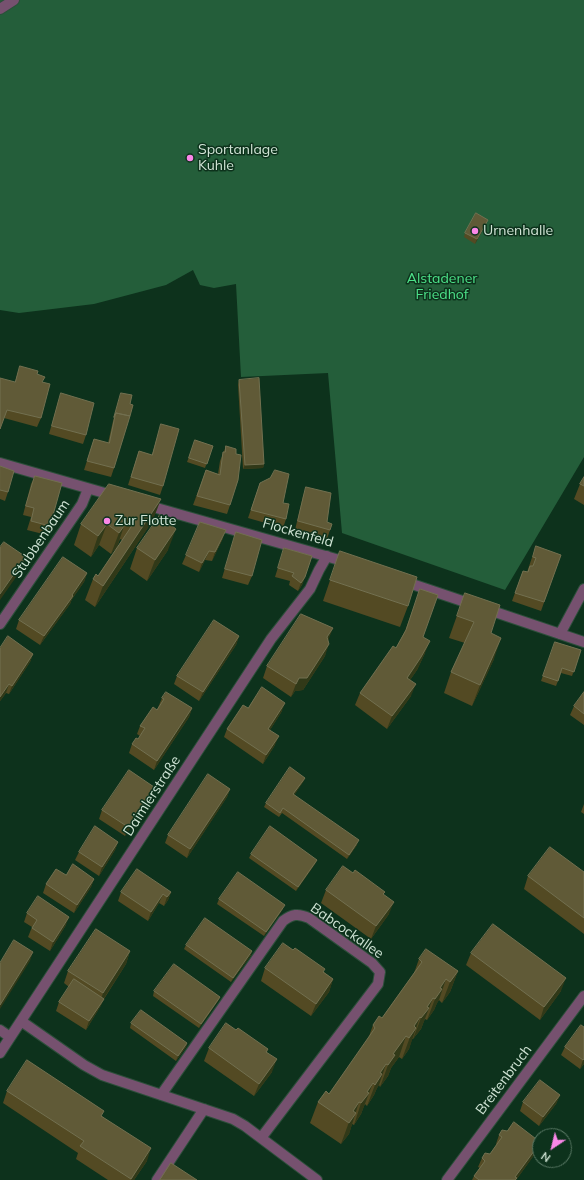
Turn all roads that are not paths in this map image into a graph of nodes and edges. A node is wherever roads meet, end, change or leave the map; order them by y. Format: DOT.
graph roads {
  1 [pos="14,0"];
  2 [pos="0,9"];
  3 [pos="0,463"];
  4 [pos="88,489"];
  5 [pos="327,556"];
  6 [pos="361,566"];
  7 [pos="397,578"];
  8 [pos="584,589"];
  9 [pos="0,624"];
  10 [pos="560,634"];
  11 [pos="584,642"];
  12 [pos="584,996"];
  13 [pos="21,1021"];
  14 [pos="0,1030"];
  15 [pos="10,1037"];
  16 [pos="0,1053"];
  17 [pos="161,1095"];
  18 [pos="204,1109"];
  19 [pos="261,1138"];
  20 [pos="157,1180"];
  21 [pos="317,1180"];
  22 [pos="447,1180"];
  1 -- 2 [label="street"];
  3 -- 4 [label="street, Flockenfeld"];
  4 -- 5 [label="street, Flockenfeld"];
  4 -- 9 [label="street, Stubbenbaum"];
  5 -- 6 [label="street, Flockenfeld"];
  5 -- 13 [label="street, Daimlerstraße"];
  7 -- 10 [label="street"];
  8 -- 10 [label="street"];
  10 -- 11 [label="street"];
  12 -- 22 [label="street, Breitenbruch"];
  13 -- 15 [label="street, Daimlerstraße"];
  13 -- 17 [label="street"];
  14 -- 15 [label="street"];
  15 -- 16 [label="street, Daimlerstraße"];
  17 -- 18 [label="street"];
  17 -- 19 [label="street, Babcockallee"];
  18 -- 19 [label="street"];
  18 -- 20 [label="street"];
  19 -- 21 [label="street"];
}
